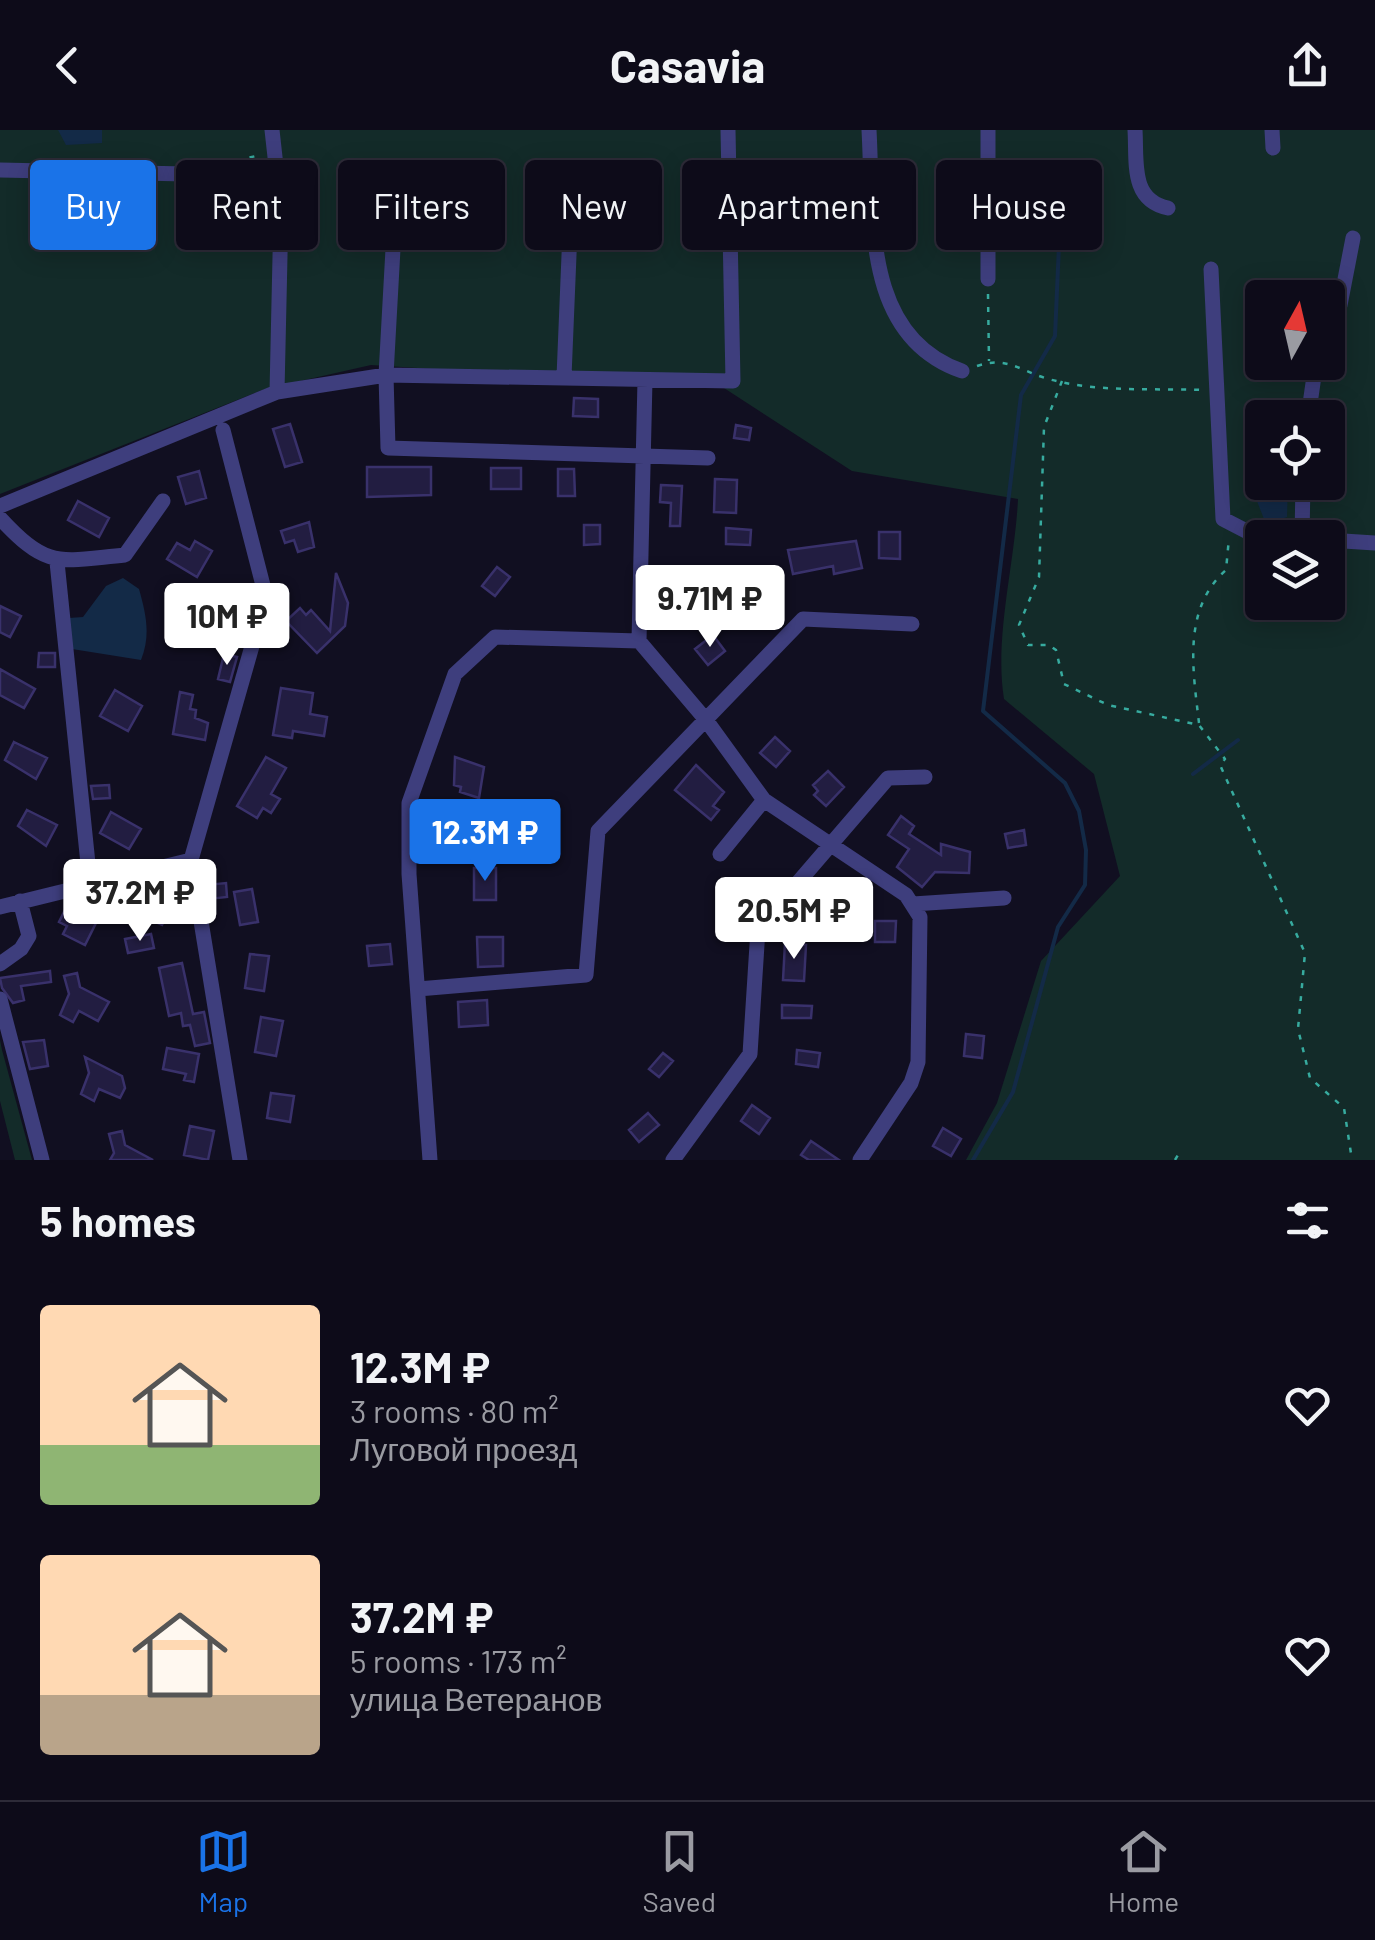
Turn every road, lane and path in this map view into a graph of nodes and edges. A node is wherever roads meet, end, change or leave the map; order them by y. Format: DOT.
graph roads {
  1 [pos="272,130"];
  2 [pos="728,130"];
  3 [pos="870,130"];
  4 [pos="988,130"];
  5 [pos="1135,130"];
  6 [pos="1272,130"];
  7 [pos="1274,148"];
  8 [pos="276,152"];
  9 [pos="243,160"];
  10 [pos="0,170"];
  11 [pos="176,174"];
  12 [pos="1168,208"];
  13 [pos="1353,238"];
  14 [pos="393,250"];
  15 [pos="569,250"];
  16 [pos="1211,269"];
  17 [pos="988,279"];
  18 [pos="1345,280"];
  19 [pos="989,362"];
  20 [pos="962,372"];
  21 [pos="386,375"];
  22 [pos="564,377"];
  23 [pos="645,380"];
  24 [pos="1062,381"];
  25 [pos="1215,390"];
  26 [pos="277,392"];
  27 [pos="223,430"];
  28 [pos="643,456"];
  29 [pos="708,458"];
  30 [pos="163,502"];
  31 [pos="0,506"];
  32 [pos="0,518"];
  33 [pos="1233,527"];
  34 [pos="1245,529"];
  35 [pos="1345,541"];
  36 [pos="1375,543"];
  37 [pos="57,562"];
  38 [pos="912,624"];
  39 [pos="639,640"];
  40 [pos="706,720"];
  41 [pos="1199,725"];
  42 [pos="925,777"];
  43 [pos="764,800"];
  44 [pos="826,846"];
  45 [pos="720,854"];
  46 [pos="191,860"];
  47 [pos="90,883"];
  48 [pos="1004,898"];
  49 [pos="20,900"];
  50 [pos="913,904"];
  51 [pos="0,907"];
  52 [pos="0,964"];
  53 [pos="418,988"];
  54 [pos="0,999"];
  55 [pos="42,1160"];
  56 [pos="240,1160"];
  57 [pos="430,1160"];
  58 [pos="673,1160"];
  59 [pos="860,1160"];
  60 [pos="1352,1160"];
  1 -- 8 [label="street"];
  2 -- 23 [label="street"];
  3 -- 20 [label="street"];
  4 -- 17 [label="street"];
  5 -- 12 [label="street"];
  6 -- 7 [label="street"];
  8 -- 9 [label="path"];
  8 -- 26 [label="street"];
  10 -- 11 [label="street"];
  13 -- 18 [label="street"];
  14 -- 21 [label="street"];
  15 -- 22 [label="street"];
  16 -- 25 [label="street"];
  17 -- 19 [label="path"];
  19 -- 20 [label="path"];
  19 -- 24 [label="path"];
  21 -- 22 [label="street"];
  21 -- 26 [label="street"];
  21 -- 28 [label="street"];
  22 -- 23 [label="street"];
  23 -- 28 [label="street"];
  24 -- 25 [label="path"];
  24 -- 41 [label="path"];
  25 -- 33 [label="street"];
  26 -- 31 [label="street"];
  27 -- 46 [label="street"];
  28 -- 29 [label="street"];
  28 -- 39 [label="street"];
  30 -- 37 [label="street"];
  32 -- 37 [label="street"];
  33 -- 34 [label="street"];
  33 -- 41 [label="path"];
  35 -- 36 [label="street"];
  37 -- 47 [label="street"];
  38 -- 40 [label="street"];
  39 -- 40 [label="street"];
  39 -- 53 [label="street"];
  40 -- 43 [label="street"];
  40 -- 53 [label="street"];
  41 -- 60 [label="path"];
  42 -- 44 [label="street"];
  43 -- 44 [label="street"];
  43 -- 45 [label="street"];
  44 -- 50 [label="street"];
  44 -- 58 [label="street"];
  46 -- 47 [label="street"];
  46 -- 56 [label="street"];
  47 -- 49 [label="street"];
  48 -- 50 [label="street"];
  49 -- 51 [label="street"];
  49 -- 52 [label="street"];
  50 -- 59 [label="street"];
  53 -- 57 [label="street"];
  54 -- 55 [label="street"];
}
